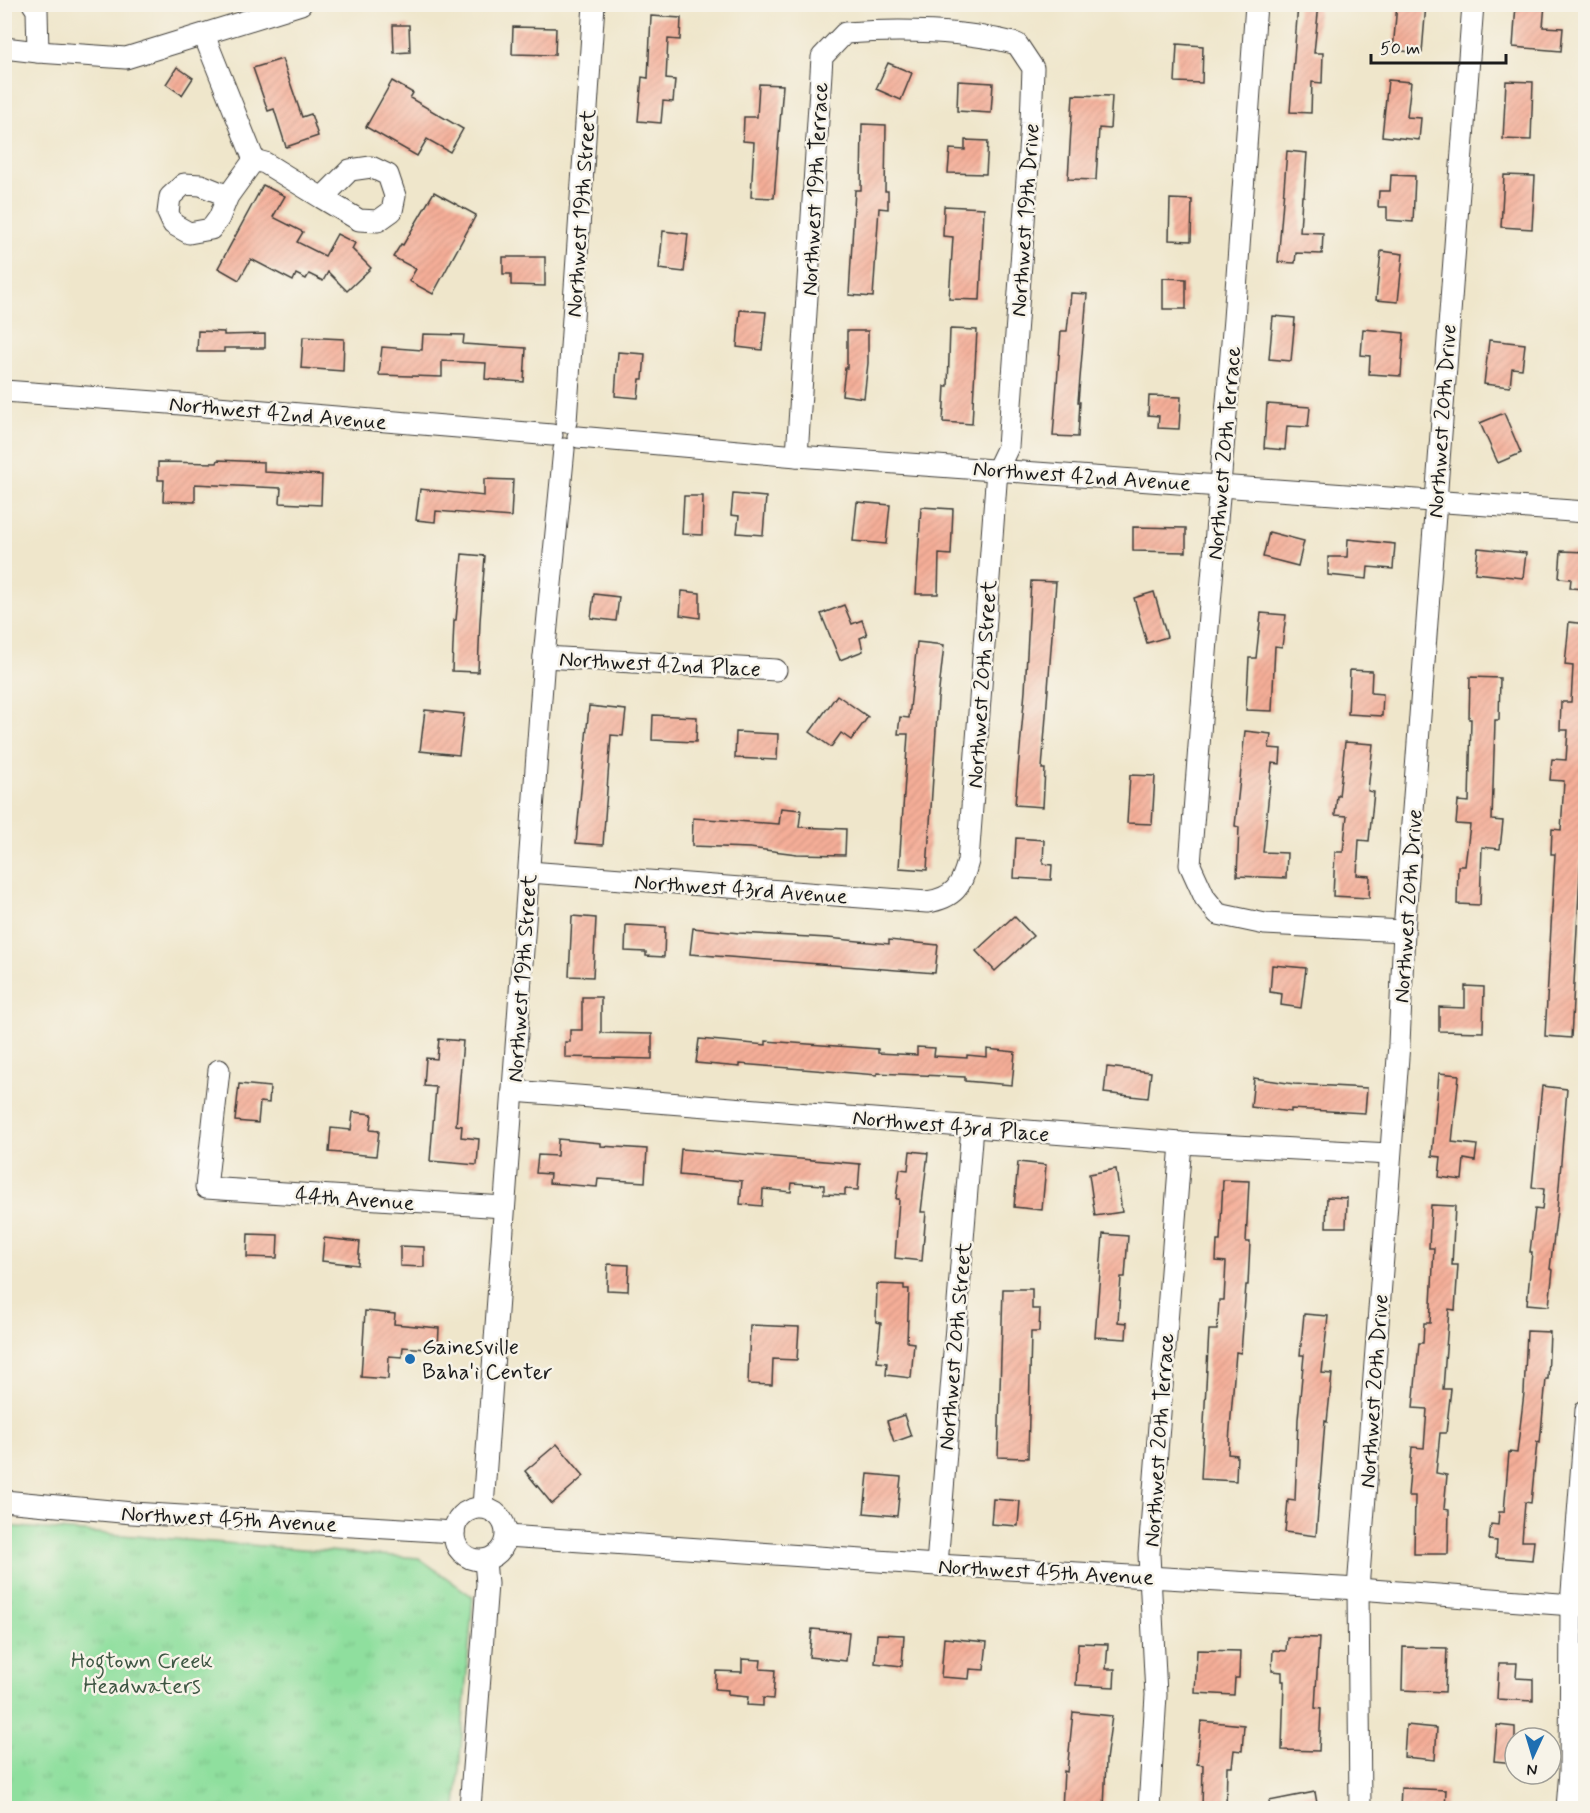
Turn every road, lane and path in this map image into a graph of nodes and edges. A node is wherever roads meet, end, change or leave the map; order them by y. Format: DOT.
graph roads {
  1 [pos="33,4"];
  2 [pos="250,4"];
  3 [pos="301,4"];
  4 [pos="594,4"];
  5 [pos="1256,4"];
  6 [pos="1473,4"];
  7 [pos="238,24"];
  8 [pos="945,34"];
  9 [pos="204,35"];
  10 [pos="4,48"];
  11 [pos="38,52"];
  12 [pos="255,160"];
  13 [pos="228,196"];
  14 [pos="322,198"];
  15 [pos="4,392"];
  16 [pos="565,436"];
  17 [pos="797,456"];
  18 [pos="997,470"];
  19 [pos="1220,484"];
  20 [pos="1435,500"];
  21 [pos="1586,512"];
  22 [pos="544,657"];
  23 [pos="776,670"];
  24 [pos="529,872"];
  25 [pos="952,894"];
  26 [pos="1404,931"];
  27 [pos="219,1071"];
  28 [pos="513,1091"];
  29 [pos="972,1127"];
  30 [pos="1181,1143"];
  31 [pos="1390,1154"];
  32 [pos="504,1207"];
  33 [pos="1586,1410"];
  34 [pos="4,1501"];
  35 [pos="483,1508"];
  36 [pos="454,1532"];
  37 [pos="507,1536"];
  38 [pos="485,1560"];
  39 [pos="937,1565"];
  40 [pos="1151,1578"];
  41 [pos="1358,1589"];
  42 [pos="1578,1606"];
  43 [pos="470,1809"];
  44 [pos="1149,1809"];
  45 [pos="1360,1809"];
  46 [pos="1567,1809"];
  1 -- 11 [label="street"];
  2 -- 7 [label="street"];
  3 -- 7 [label="street"];
  4 -- 16 [label="street, Northwest 19th Street"];
  5 -- 19 [label="street, Northwest 20th Terrace"];
  6 -- 20 [label="street, Northwest 20th Drive"];
  7 -- 9 [label="street"];
  8 -- 17 [label="street, Northwest 19th Terrace"];
  8 -- 18 [label="street, Northwest 19th Drive"];
  9 -- 11 [label="street"];
  9 -- 12 [label="street"];
  10 -- 11 [label="street"];
  12 -- 13 [label="street"];
  12 -- 14 [label="street"];
  15 -- 16 [label="street, Northwest 42nd Avenue"];
  16 -- 17 [label="street, Northwest 42nd Avenue"];
  16 -- 22 [label="street, Northwest 19th Street"];
  17 -- 18 [label="street, Northwest 42nd Avenue"];
  18 -- 19 [label="street, Northwest 42nd Avenue"];
  18 -- 25 [label="street, Northwest 20th Street"];
  19 -- 20 [label="street, Northwest 42nd Avenue"];
  19 -- 26 [label="street, Northwest 20th Terrace"];
  20 -- 21 [label="street, Northwest 42nd Avenue"];
  20 -- 26 [label="street, Northwest 20th Drive"];
  22 -- 23 [label="street, Northwest 42nd Place"];
  22 -- 24 [label="street, Northwest 19th Street"];
  24 -- 25 [label="street, Northwest 43rd Avenue"];
  24 -- 28 [label="street, Northwest 19th Street"];
  26 -- 31 [label="street, Northwest 20th Drive"];
  27 -- 32 [label="street, 44th Avenue"];
  28 -- 29 [label="street, Northwest 43rd Place"];
  28 -- 32 [label="street, Northwest 19th Street"];
  29 -- 30 [label="street, Northwest 43rd Place"];
  29 -- 39 [label="street, Northwest 20th Street"];
  30 -- 31 [label="street, Northwest 43rd Place"];
  30 -- 40 [label="street, Northwest 20th Terrace"];
  31 -- 41 [label="street, Northwest 20th Drive"];
  32 -- 35 [label="street, Northwest 19th Street"];
  33 -- 42 [label="street"];
  34 -- 36 [label="street, Northwest 45th Avenue"];
  35 -- 36 [label="street"];
  35 -- 37 [label="street"];
  36 -- 38 [label="street"];
  37 -- 38 [label="street"];
  37 -- 39 [label="street, Northwest 45th Avenue"];
  38 -- 43 [label="street"];
  39 -- 40 [label="street, Northwest 45th Avenue"];
  40 -- 41 [label="street, Northwest 45th Avenue"];
  40 -- 44 [label="street, Northwest 20th Terrace"];
  41 -- 42 [label="street, Northwest 45th Avenue"];
  41 -- 45 [label="street, Northwest 20th Drive"];
  42 -- 46 [label="street"];
}
